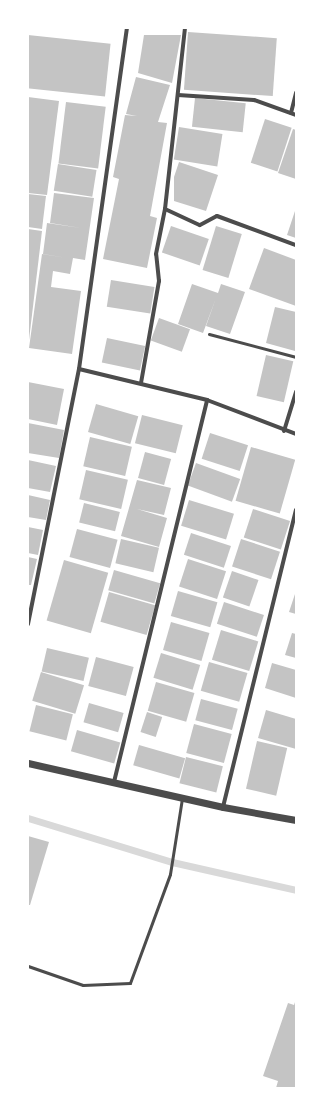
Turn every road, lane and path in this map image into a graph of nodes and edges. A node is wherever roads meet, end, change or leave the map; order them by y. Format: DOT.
graph roads {
  1 [pos="128,28"];
  2 [pos="185,28"];
  3 [pos="296,93"];
  4 [pos="178,94"];
  5 [pos="291,113"];
  6 [pos="296,115"];
  7 [pos="165,209"];
  8 [pos="296,245"];
  9 [pos="209,334"];
  10 [pos="296,357"];
  11 [pos="79,369"];
  12 [pos="141,383"];
  13 [pos="296,392"];
  14 [pos="207,400"];
  15 [pos="284,431"];
  16 [pos="296,434"];
  17 [pos="296,510"];
  18 [pos="28,624"];
  19 [pos="28,763"];
  20 [pos="114,782"];
  21 [pos="182,798"];
  22 [pos="223,807"];
  23 [pos="296,820"];
  24 [pos="28,966"];
  1 -- 11 [label="street"];
  2 -- 4 [label="street"];
  3 -- 5 [label="street"];
  4 -- 5 [label="street"];
  4 -- 7 [label="street"];
  5 -- 6 [label="street"];
  7 -- 8 [label="street"];
  7 -- 12 [label="street"];
  9 -- 10 [label="lane"];
  11 -- 12 [label="street"];
  11 -- 18 [label="street"];
  12 -- 14 [label="street"];
  13 -- 15 [label="street"];
  14 -- 15 [label="street"];
  14 -- 20 [label="street"];
  15 -- 16 [label="street"];
  17 -- 22 [label="street"];
  19 -- 20 [label="street"];
  20 -- 21 [label="street"];
  21 -- 22 [label="street"];
  21 -- 24 [label="lane"];
  22 -- 23 [label="street"];
}
